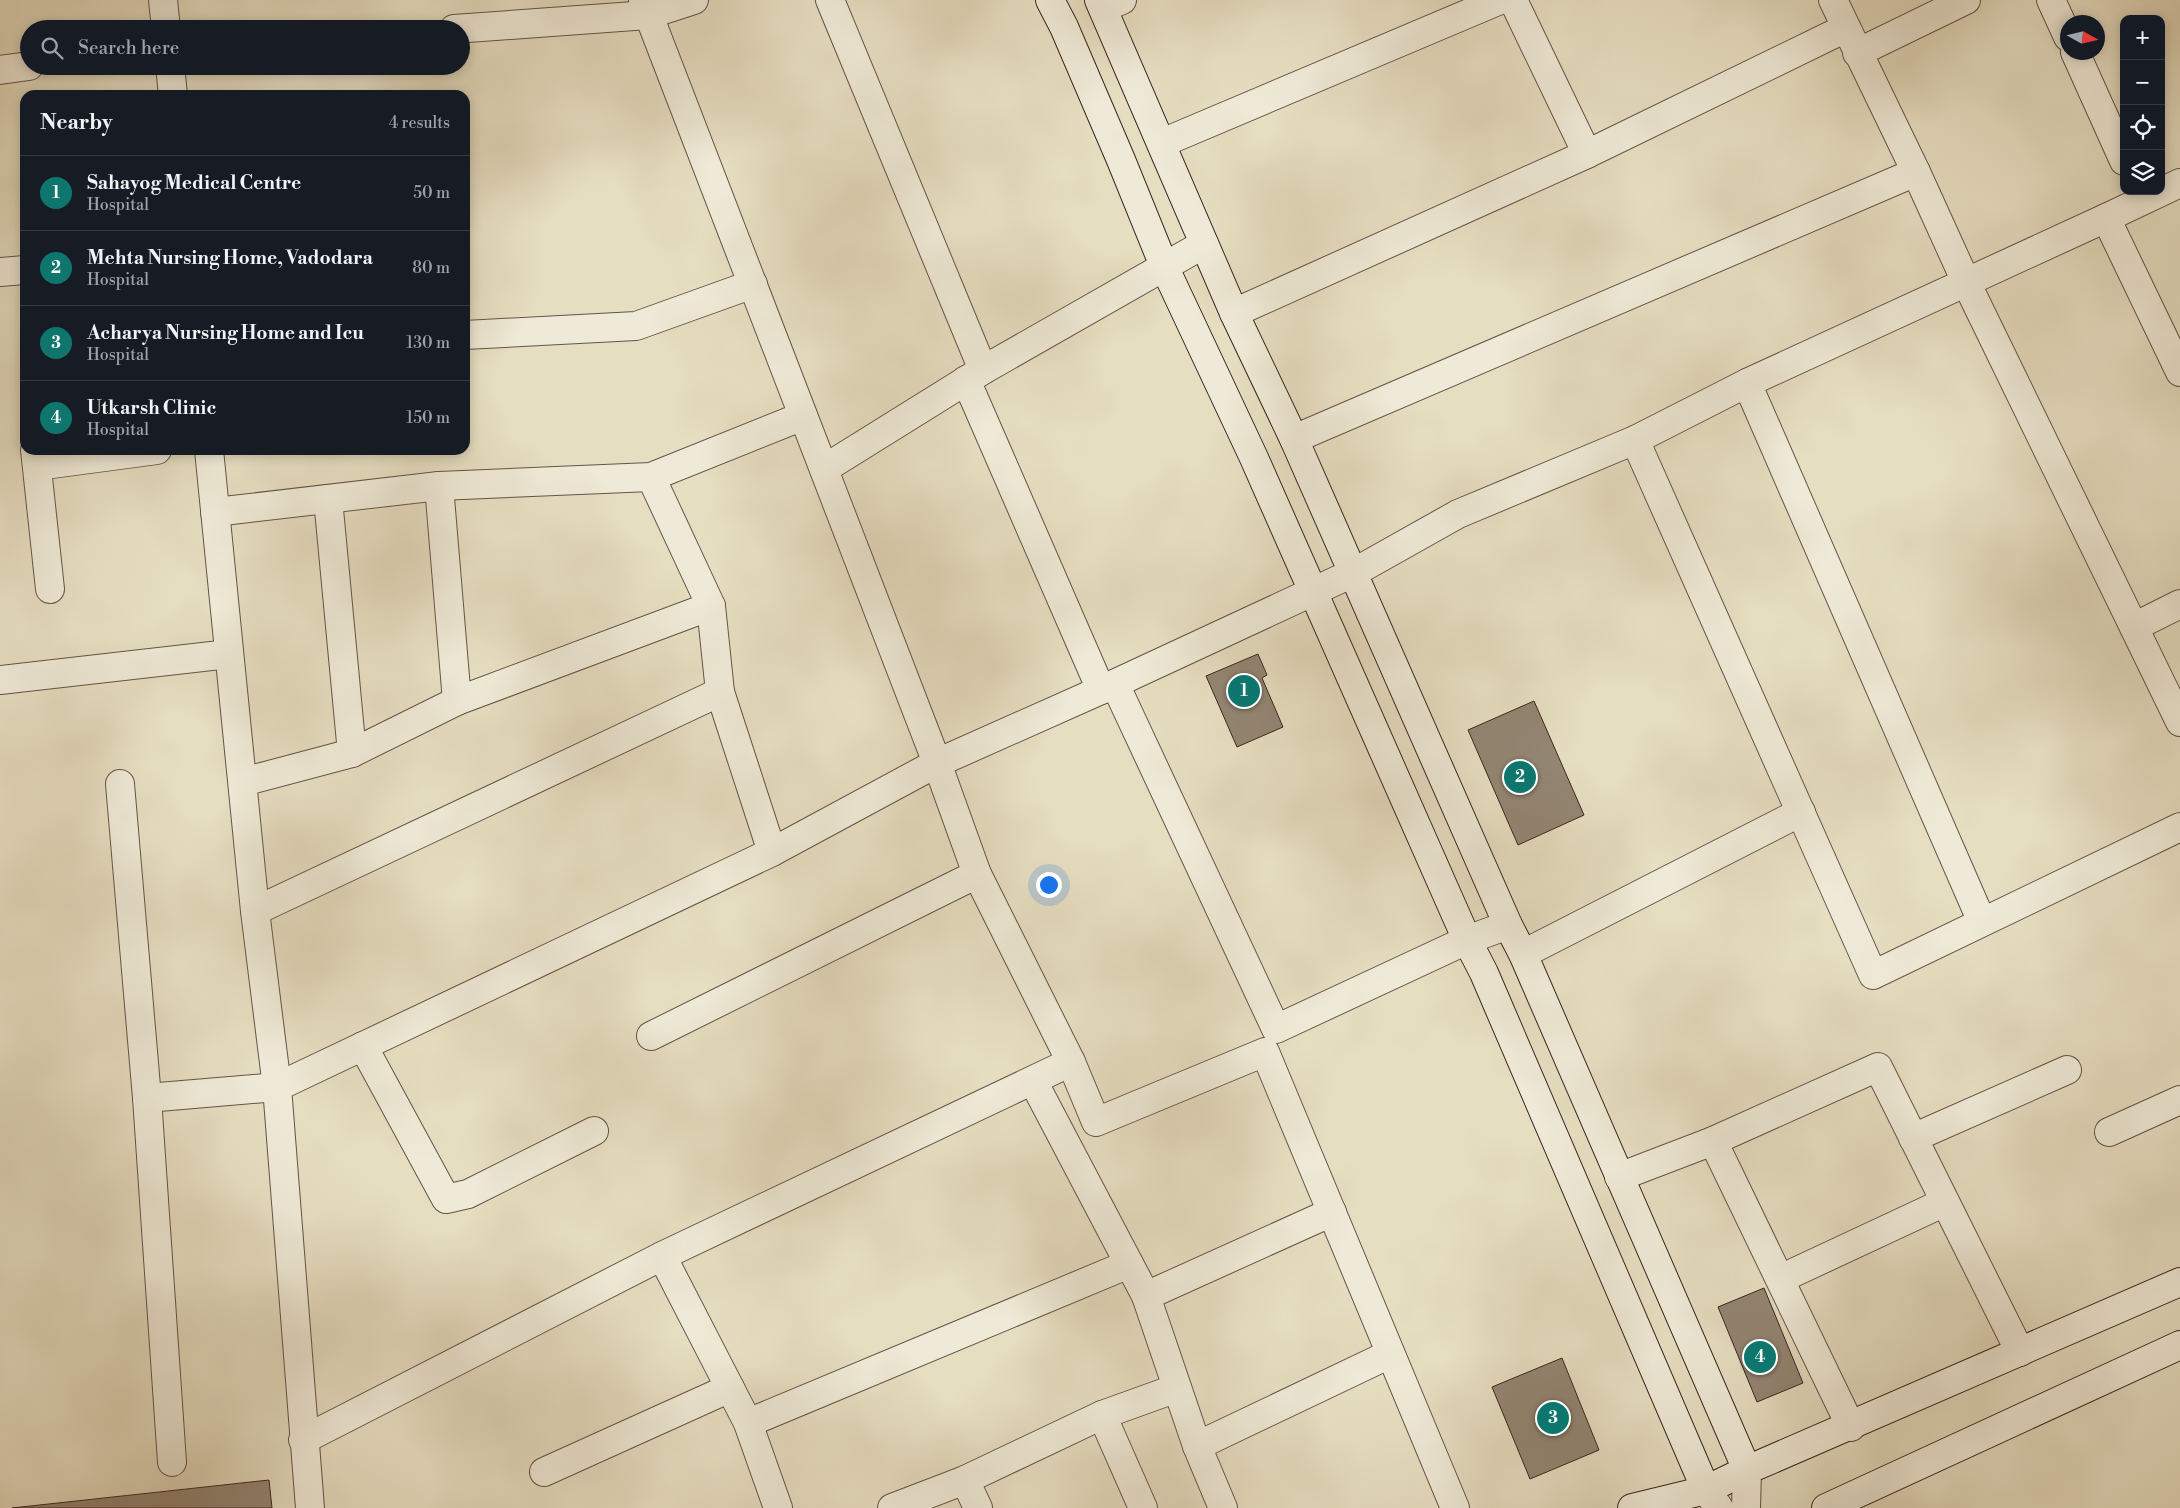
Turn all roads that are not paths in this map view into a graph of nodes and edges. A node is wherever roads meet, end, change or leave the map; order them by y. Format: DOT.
graph roads {
  1 [pos="163,0"];
  2 [pos="694,0"];
  3 [pos="830,0"];
  4 [pos="1050,0"];
  5 [pos="1500,0"];
  6 [pos="1512,0"];
  7 [pos="1833,0"];
  8 [pos="1966,0"];
  9 [pos="2051,0"];
  10 [pos="1108,3"];
  11 [pos="646,7"];
  12 [pos="165,20"];
  13 [pos="2060,20"];
  14 [pos="470,27"];
  15 [pos="1846,28"];
  16 [pos="1857,53"];
  17 [pos="2079,60"];
  18 [pos="20,67"];
  19 [pos="0,70"];
  20 [pos="171,75"];
  21 [pos="172,90"];
  22 [pos="1162,143"];
  23 [pos="2120,152"];
  24 [pos="1587,154"];
  25 [pos="1916,172"];
  26 [pos="2180,182"];
  27 [pos="2139,196"];
  28 [pos="2106,218"];
  29 [pos="1204,244"];
  30 [pos="1164,266"];
  31 [pos="20,270"];
  32 [pos="0,272"];
  33 [pos="1966,282"];
  34 [pos="753,284"];
  35 [pos="1234,312"];
  36 [pos="470,336"];
  37 [pos="2180,372"];
  38 [pos="974,375"];
  39 [pos="1747,383"];
  40 [pos="803,416"];
  41 [pos="1294,439"];
  42 [pos="1635,440"];
  43 [pos="81,455"];
  44 [pos="209,455"];
  45 [pos="36,458"];
  46 [pos="824,469"];
  47 [pos="652,477"];
  48 [pos="439,486"];
  49 [pos="328,499"];
  50 [pos="215,512"];
  51 [pos="1353,573"];
  52 [pos="50,589"];
  53 [pos="1313,592"];
  54 [pos="2180,604"];
  55 [pos="711,606"];
  56 [pos="2134,627"];
  57 [pos="229,654"];
  58 [pos="0,680"];
  59 [pos="1108,687"];
  60 [pos="720,692"];
  61 [pos="457,701"];
  62 [pos="2180,722"];
  63 [pos="352,753"];
  64 [pos="937,764"];
  65 [pos="243,782"];
  66 [pos="120,784"];
  67 [pos="1801,812"];
  68 [pos="2180,827"];
  69 [pos="772,852"];
  70 [pos="977,874"];
  71 [pos="255,911"];
  72 [pos="1982,922"];
  73 [pos="1508,925"];
  74 [pos="1467,940"];
  75 [pos="1523,954"];
  76 [pos="652,1036"];
  77 [pos="363,1046"];
  78 [pos="1071,1062"];
  79 [pos="2067,1070"];
  80 [pos="1033,1081"];
  81 [pos="277,1087"];
  82 [pos="147,1098"];
  83 [pos="2180,1100"];
  84 [pos="594,1130"];
  85 [pos="2109,1132"];
  86 [pos="1914,1138"];
  87 [pos="1713,1141"];
  88 [pos="1619,1177"];
  89 [pos="1945,1202"];
  90 [pos="1332,1212"];
  91 [pos="662,1256"];
  92 [pos="1129,1264"];
  93 [pos="1780,1279"];
  94 [pos="2180,1282"];
  95 [pos="1146,1296"];
  96 [pos="2180,1345"];
  97 [pos="2020,1352"];
  98 [pos="1390,1354"];
  99 [pos="730,1388"];
  100 [pos="1177,1388"];
  101 [pos="1102,1414"];
  102 [pos="748,1423"];
  103 [pos="1851,1427"];
  104 [pos="303,1440"];
  105 [pos="1197,1446"];
  106 [pos="172,1462"];
  107 [pos="1747,1470"];
  108 [pos="544,1472"];
  109 [pos="965,1480"];
  110 [pos="1712,1499"];
  111 [pos="1449,1506"];
  112 [pos="310,1508"];
  113 [pos="778,1508"];
  114 [pos="892,1508"];
  115 [pos="978,1508"];
  116 [pos="1143,1508"];
  117 [pos="1223,1508"];
  118 [pos="1632,1508"];
  119 [pos="1746,1508"];
  120 [pos="1826,1508"];
  1 -- 12 [label="street"];
  2 -- 11 [label="street"];
  3 -- 38 [label="street"];
  4 -- 30 [label="street"];
  5 -- 22 [label="street"];
  6 -- 24 [label="street"];
  7 -- 15 [label="street"];
  8 -- 16 [label="street"];
  9 -- 13 [label="street"];
  10 -- 22 [label="street"];
  11 -- 14 [label="street"];
  11 -- 34 [label="street"];
  15 -- 16 [label="street"];
  15 -- 24 [label="street"];
  16 -- 25 [label="street"];
  17 -- 23 [label="street"];
  18 -- 19 [label="street"];
  20 -- 21 [label="street"];
  22 -- 29 [label="street"];
  24 -- 35 [label="street"];
  25 -- 33 [label="street"];
  25 -- 41 [label="street"];
  26 -- 27 [label="street"];
  27 -- 28 [label="street"];
  28 -- 33 [label="street"];
  28 -- 37 [label="street"];
  29 -- 30 [label="street"];
  29 -- 35 [label="street"];
  30 -- 38 [label="street"];
  30 -- 53 [label="street"];
  31 -- 32 [label="street"];
  33 -- 39 [label="street"];
  33 -- 56 [label="street"];
  34 -- 36 [label="street"];
  34 -- 40 [label="street"];
  35 -- 41 [label="street"];
  38 -- 46 [label="street"];
  38 -- 59 [label="street"];
  39 -- 42 [label="street"];
  39 -- 72 [label="street"];
  40 -- 46 [label="street"];
  40 -- 47 [label="street"];
  41 -- 51 [label="street"];
  42 -- 51 [label="street"];
  42 -- 67 [label="street"];
  43 -- 45 [label="street"];
  44 -- 50 [label="street"];
  45 -- 52 [label="street"];
  46 -- 64 [label="street"];
  47 -- 48 [label="street"];
  47 -- 55 [label="street"];
  48 -- 49 [label="street"];
  48 -- 61 [label="street"];
  49 -- 50 [label="street"];
  49 -- 63 [label="street"];
  50 -- 57 [label="street"];
  51 -- 53 [label="street"];
  51 -- 73 [label="street"];
  53 -- 59 [label="street"];
  53 -- 74 [label="street"];
  54 -- 56 [label="street"];
  55 -- 60 [label="street"];
  55 -- 61 [label="street"];
  56 -- 62 [label="street"];
  57 -- 58 [label="street"];
  57 -- 65 [label="street"];
  59 -- 64 [label="street"];
  59 -- 74 [label="street"];
  60 -- 69 [label="street"];
  60 -- 71 [label="street"];
  61 -- 63 [label="street"];
  63 -- 65 [label="street"];
  64 -- 69 [label="street"];
  64 -- 70 [label="street"];
  65 -- 71 [label="street"];
  66 -- 82 [label="street"];
  67 -- 72 [label="street"];
  67 -- 75 [label="street"];
  68 -- 72 [label="street"];
  69 -- 77 [label="street"];
  70 -- 76 [label="street"];
  70 -- 78 [label="street"];
  71 -- 81 [label="street"];
  73 -- 74 [label="street"];
  73 -- 75 [label="street"];
  74 -- 110 [label="street"];
  75 -- 88 [label="street"];
  77 -- 81 [label="street"];
  77 -- 84 [label="street"];
  78 -- 80 [label="street"];
  78 -- 90 [label="street"];
  79 -- 86 [label="street"];
  80 -- 91 [label="street"];
  80 -- 92 [label="street"];
  81 -- 82 [label="street"];
  81 -- 104 [label="street"];
  82 -- 106 [label="street"];
  83 -- 85 [label="street"];
  86 -- 87 [label="street"];
  86 -- 89 [label="street"];
  87 -- 88 [label="street"];
  87 -- 93 [label="street"];
  88 -- 107 [label="street"];
  89 -- 93 [label="street"];
  89 -- 97 [label="street"];
  90 -- 95 [label="street"];
  90 -- 98 [label="street"];
  91 -- 99 [label="street"];
  91 -- 104 [label="street"];
  92 -- 95 [label="street"];
  92 -- 102 [label="street"];
  93 -- 103 [label="street"];
  94 -- 97 [label="street"];
  95 -- 100 [label="street"];
  96 -- 120 [label="street"];
  97 -- 103 [label="street"];
  98 -- 105 [label="street"];
  98 -- 111 [label="street"];
  99 -- 102 [label="street"];
  99 -- 108 [label="street"];
  100 -- 101 [label="street"];
  100 -- 105 [label="street"];
  101 -- 109 [label="street"];
  101 -- 116 [label="street"];
  102 -- 113 [label="street"];
  103 -- 107 [label="street"];
  104 -- 112 [label="street"];
  105 -- 117 [label="street"];
  107 -- 110 [label="street"];
  107 -- 119 [label="street"];
  109 -- 114 [label="street"];
  109 -- 115 [label="street"];
  110 -- 118 [label="street"];
}
